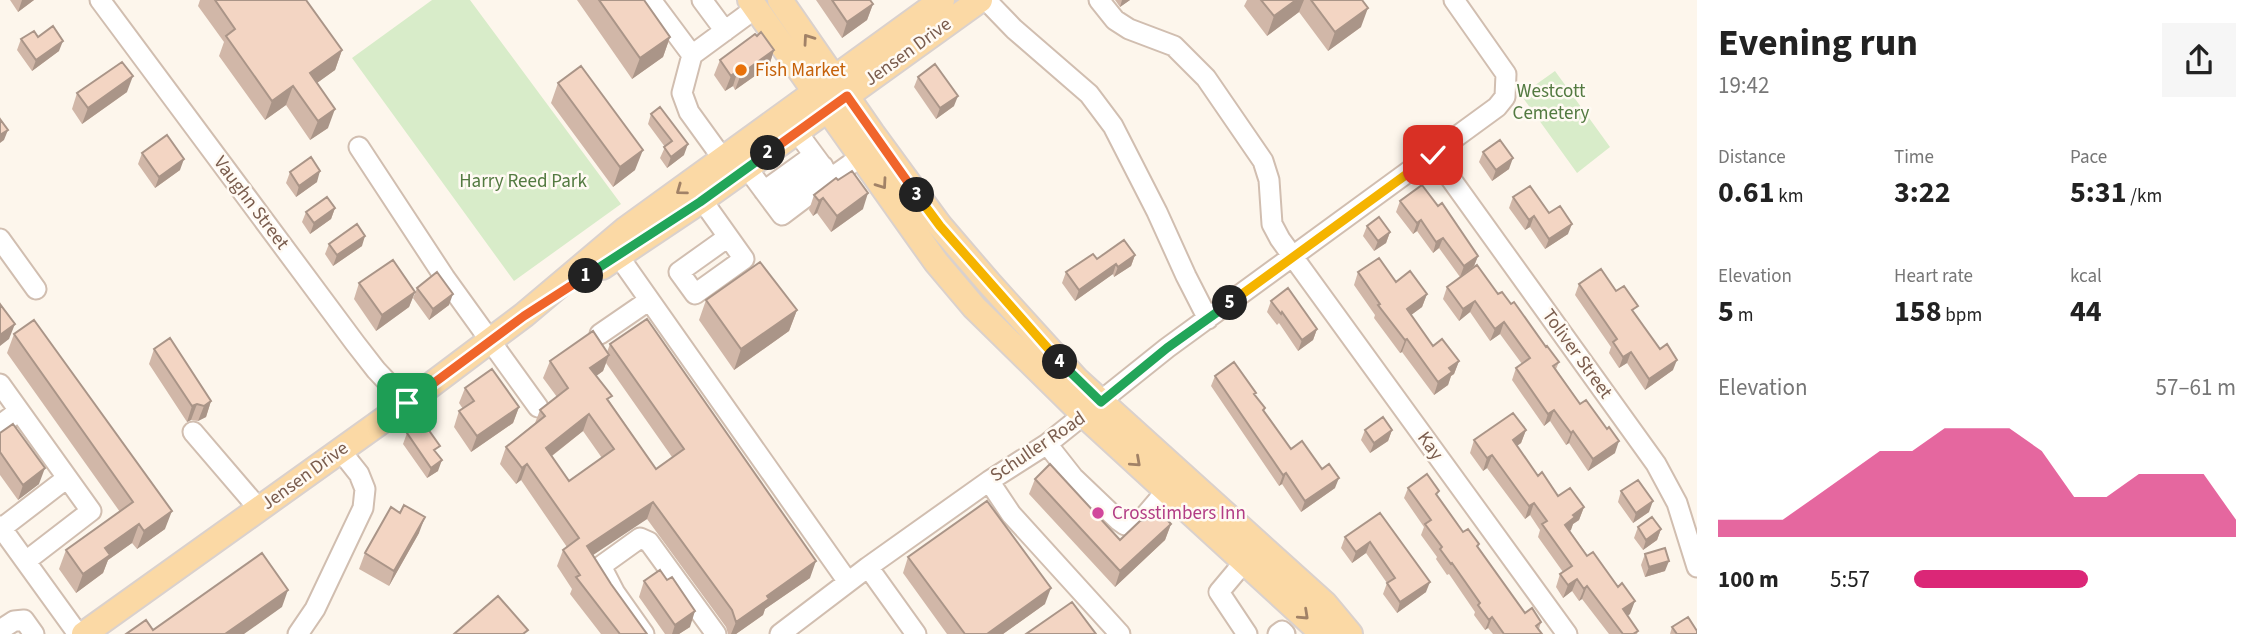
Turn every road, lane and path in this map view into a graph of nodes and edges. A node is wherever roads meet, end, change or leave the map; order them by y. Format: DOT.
graph roads {
  1 [pos="100,0"];
  2 [pos="651,0"];
  3 [pos="702,0"];
  4 [pos="780,0"];
  5 [pos="942,0"];
  6 [pos="980,0"];
  7 [pos="986,0"];
  8 [pos="1099,0"];
  9 [pos="1454,0"];
  10 [pos="753,4"];
  11 [pos="725,31"];
  12 [pos="692,55"];
  13 [pos="831,93"];
  14 [pos="797,132"];
  15 [pos="359,147"];
  16 [pos="1433,155"];
  17 [pos="862,156"];
  18 [pos="723,159"];
  19 [pos="823,166"];
  20 [pos="747,168"];
  21 [pos="769,197"];
  22 [pos="702,200"];
  23 [pos="728,237"];
  24 [pos="0,239"];
  25 [pos="614,250"];
  26 [pos="1293,257"];
  27 [pos="744,259"];
  28 [pos="762,274"];
  29 [pos="993,288"];
  30 [pos="36,289"];
  31 [pos="649,301"];
  32 [pos="970,302"];
  33 [pos="1208,319"];
  34 [pos="600,334"];
  35 [pos="491,340"];
  36 [pos="0,384"];
  37 [pos="407,403"];
  38 [pos="538,407"];
  39 [pos="1093,409"];
  40 [pos="19,411"];
  41 [pos="0,425"];
  42 [pos="192,432"];
  43 [pos="1047,444"];
  44 [pos="340,450"];
  45 [pos="67,478"];
  46 [pos="989,481"];
  47 [pos="1167,490"];
  48 [pos="259,509"];
  49 [pos="1,527"];
  50 [pos="1252,553"];
  51 [pos="26,561"];
  52 [pos="868,567"];
  53 [pos="1697,567"];
  54 [pos="848,582"];
  55 [pos="0,630"];
  56 [pos="34,634"];
  57 [pos="78,634"];
  58 [pos="84,634"];
  59 [pos="298,634"];
  60 [pos="645,634"];
  61 [pos="716,634"];
  62 [pos="780,634"];
  63 [pos="916,634"];
  64 [pos="1120,634"];
  65 [pos="1247,634"];
  66 [pos="1278,634"];
  67 [pos="1284,634"];
  68 [pos="1323,634"];
  69 [pos="1350,634"];
  70 [pos="1567,634"];
  1 -- 37 [label="street, Vaughn Street"];
  2 -- 12 [label="street"];
  3 -- 11 [label="street"];
  13 -- 4 [label="main road, one-way"];
  5 -- 13 [label="main road, Jensen Drive"];
  6 -- 13 [label="main road, Jensen Drive"];
  7 -- 33 [label="street"];
  8 -- 26 [label="street, Kay"];
  9 -- 16 [label="street, Schuller Road"];
  10 -- 11 [label="street"];
  10 -- 13 [label="main road"];
  11 -- 12 [label="street"];
  12 -- 18 [label="street"];
  13 -- 14 [label="main road, Jensen Drive"];
  13 -- 17 [label="main road"];
  13 -- 18 [label="main road, Jensen Drive"];
  13 -- 29 [label="main road"];
  14 -- 19 [label="street"];
  14 -- 20 [label="main road, Jensen Drive"];
  15 -- 35 [label="street"];
  16 -- 26 [label="street, Schuller Road"];
  16 -- 53 [label="street, Toliver Street"];
  17 -- 19 [label="street"];
  17 -- 32 [label="main road, one-way"];
  18 -- 25 [label="main road, Jensen Drive, one-way"];
  19 -- 21 [label="street"];
  19 -- 21 [label="street"];
  19 -- 21 [label="street"];
  20 -- 21 [label="street"];
  20 -- 22 [label="main road, Jensen Drive"];
  22 -- 23 [label="street"];
  22 -- 25 [label="main road, Jensen Drive"];
  23 -- 27 [label="street"];
  23 -- 27 [label="street"];
  24 -- 30 [label="street"];
  25 -- 31 [label="street"];
  25 -- 35 [label="main road, Jensen Drive"];
  26 -- 33 [label="street, Schuller Road"];
  26 -- 70 [label="street, Kay"];
  27 -- 28 [label="street"];
  29 -- 32 [label="main road"];
  29 -- 39 [label="main road"];
  31 -- 34 [label="street"];
  31 -- 54 [label="street"];
  32 -- 39 [label="main road"];
  33 -- 39 [label="street, Schuller Road"];
  35 -- 37 [label="main road, Jensen Drive"];
  35 -- 38 [label="street"];
  36 -- 40 [label="street"];
  37 -- 44 [label="main road, Jensen Drive"];
  39 -- 43 [label="street, Schuller Road"];
  39 -- 47 [label="main road, one-way"];
  39 -- 50 [label="main road"];
  40 -- 41 [label="street"];
  40 -- 45 [label="street"];
  42 -- 48 [label="street"];
  43 -- 46 [label="street, Schuller Road"];
  43 -- 47 [label="street"];
  44 -- 48 [label="main road, Jensen Drive"];
  44 -- 59 [label="street"];
  45 -- 49 [label="street"];
  45 -- 51 [label="street"];
  46 -- 52 [label="street, Schuller Road"];
  46 -- 64 [label="street"];
  47 -- 50 [label="main road"];
  48 -- 58 [label="main road, Jensen Drive"];
  49 -- 51 [label="street"];
  50 -- 65 [label="street"];
  50 -- 68 [label="main road, one-way"];
  50 -- 69 [label="main road"];
  51 -- 57 [label="street"];
  52 -- 54 [label="street, Schuller Road"];
  52 -- 63 [label="street"];
  54 -- 62 [label="street, Schuller Road"];
  55 -- 56 [label="street"];
  60 -- 61 [label="street"];
  66 -- 67 [label="street"];
}
